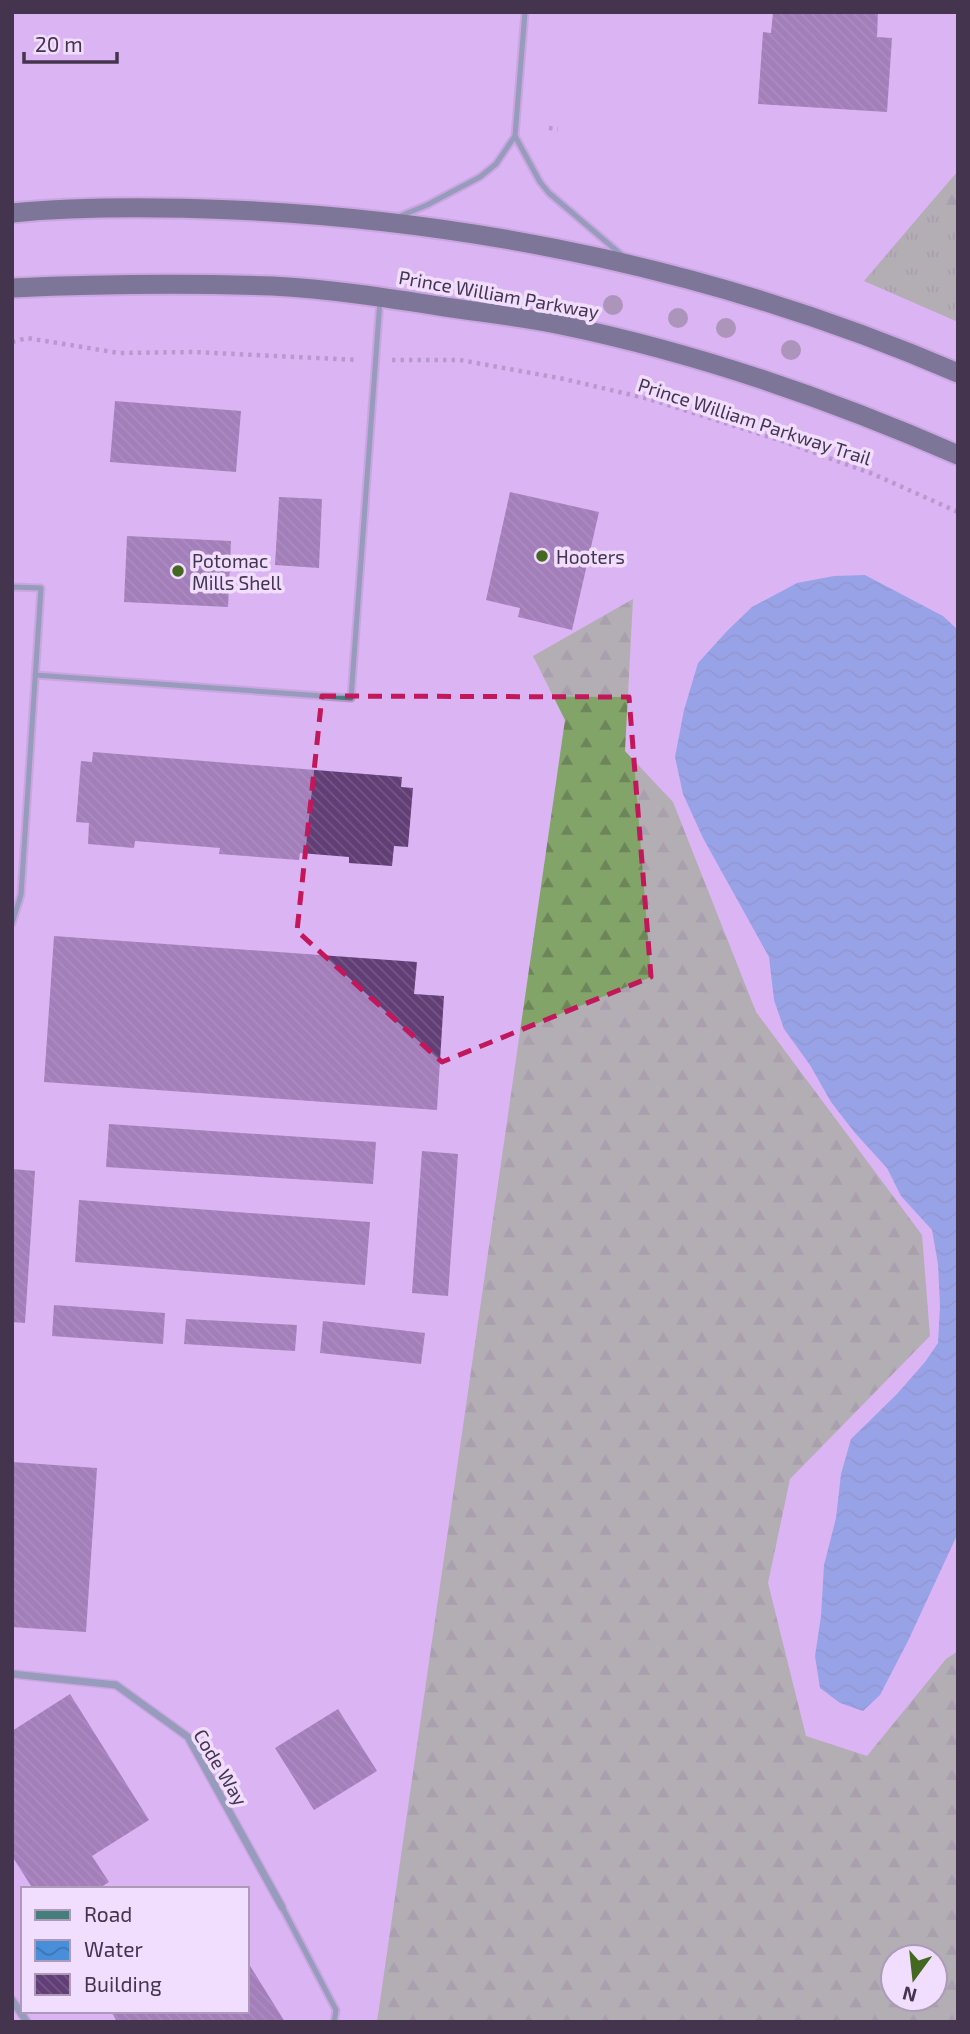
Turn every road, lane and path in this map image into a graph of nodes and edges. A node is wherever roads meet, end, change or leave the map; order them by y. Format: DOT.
graph roads {
  1 [pos="525,12"];
  2 [pos="549,128"];
  3 [pos="558,129"];
  4 [pos="515,136"];
  5 [pos="12,213"];
  6 [pos="387,221"];
  7 [pos="634,265"];
  8 [pos="12,288"];
  9 [pos="381,297"];
  10 [pos="12,342"];
  11 [pos="338,360"];
  12 [pos="413,360"];
  13 [pos="958,373"];
  14 [pos="958,455"];
  15 [pos="958,512"];
  16 [pos="12,587"];
  17 [pos="35,675"];
  18 [pos="12,923"];
  19 [pos="12,1674"];
  20 [pos="282,1907"];
  21 [pos="12,2000"];
  22 [pos="26,2022"];
  23 [pos="334,2022"];
  1 -- 4 [label="lane"];
  2 -- 3 [label="path"];
  4 -- 6 [label="lane"];
  4 -- 7 [label="lane"];
  5 -- 6 [label="highway"];
  6 -- 7 [label="highway"];
  7 -- 13 [label="highway"];
  8 -- 9 [label="highway, Prince William Parkway"];
  9 -- 14 [label="highway, Prince William Parkway"];
  9 -- 17 [label="lane"];
  10 -- 11 [label="path"];
  12 -- 15 [label="path, Prince William Parkway Trail"];
  16 -- 17 [label="lane"];
  17 -- 18 [label="lane"];
  19 -- 20 [label="street, Code Way"];
  20 -- 23 [label="lane"];
  21 -- 22 [label="street"];
}
